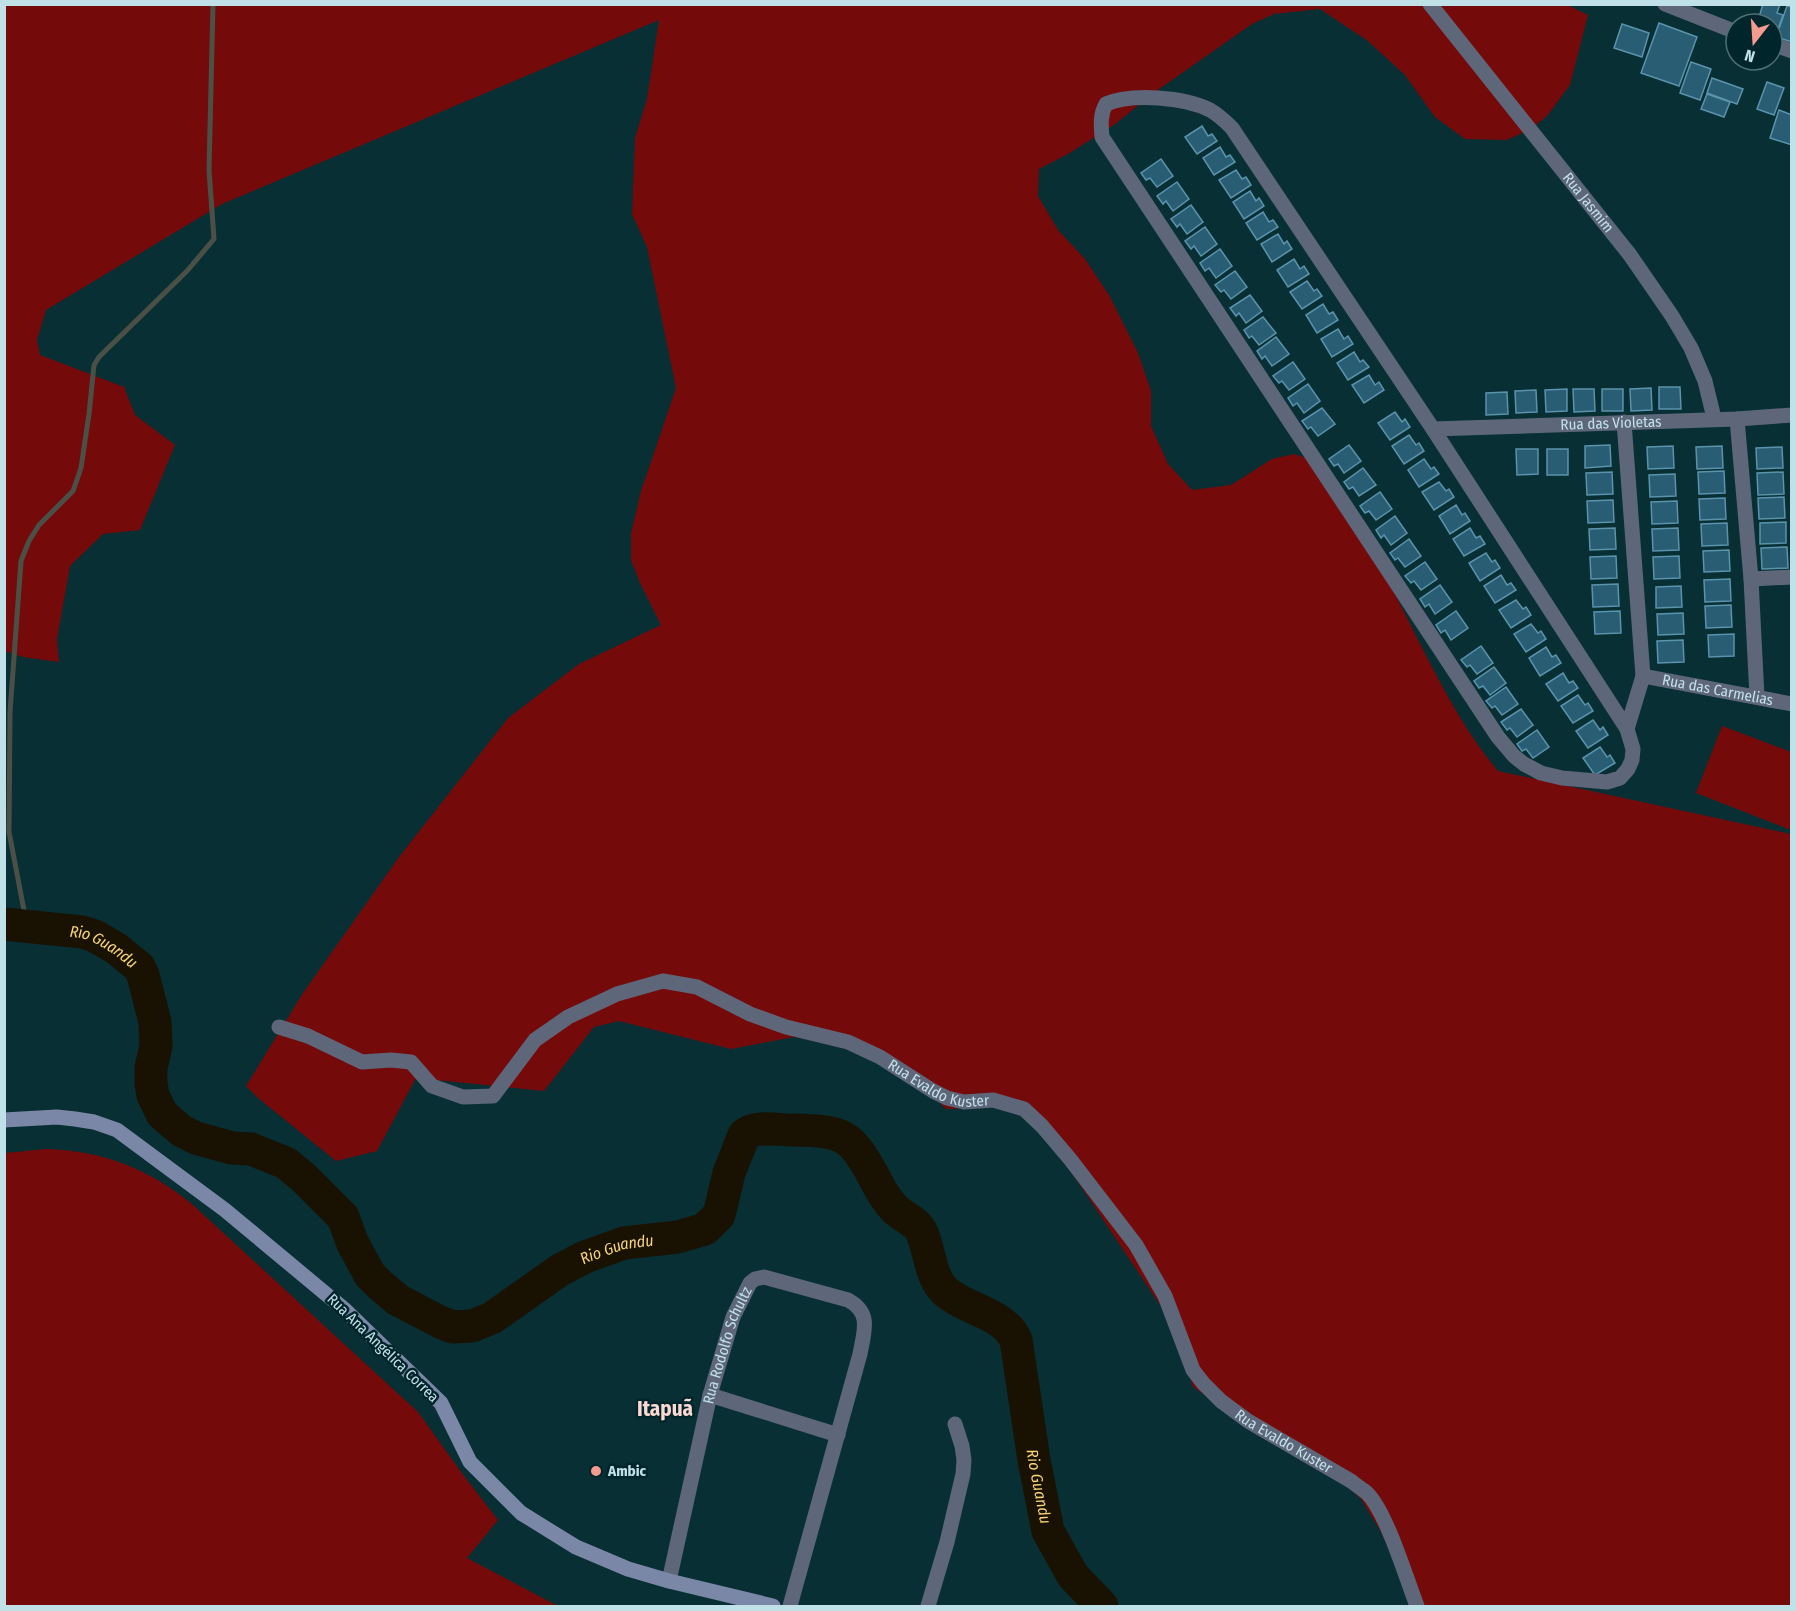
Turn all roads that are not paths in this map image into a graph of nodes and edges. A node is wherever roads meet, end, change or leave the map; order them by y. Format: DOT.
graph roads {
  1 [pos="1430,4"];
  2 [pos="1665,4"];
  3 [pos="1724,27"];
  4 [pos="1791,415"];
  5 [pos="1714,418"];
  6 [pos="1737,419"];
  7 [pos="1624,423"];
  8 [pos="1433,429"];
  9 [pos="1791,578"];
  10 [pos="1751,579"];
  11 [pos="1643,676"];
  12 [pos="1757,697"];
  13 [pos="1791,704"];
  14 [pos="1627,729"];
  15 [pos="279,1027"];
  16 [pos="4,1120"];
  17 [pos="710,1395"];
  18 [pos="955,1424"];
  19 [pos="838,1435"];
  20 [pos="669,1581"];
  21 [pos="773,1606"];
  22 [pos="790,1606"];
  23 [pos="928,1606"];
  24 [pos="1417,1606"];
  1 -- 5 [label="street, Rua Jasmim"];
  2 -- 3 [label="street"];
  4 -- 6 [label="street, Rua das Violetas"];
  5 -- 6 [label="street, Rua das Violetas"];
  5 -- 7 [label="street, Rua das Violetas"];
  6 -- 10 [label="street"];
  7 -- 8 [label="street, Rua das Violetas"];
  7 -- 11 [label="street"];
  8 -- 14 [label="street"];
  8 -- 14 [label="street"];
  9 -- 10 [label="street"];
  10 -- 12 [label="street"];
  11 -- 12 [label="street, Rua das Carmelias"];
  11 -- 14 [label="street"];
  12 -- 13 [label="street, Rua das Carmelias"];
  15 -- 24 [label="street, Rua Evaldo Kuster"];
  16 -- 20 [label="street, Rua Ana Angélica Correa"];
  17 -- 19 [label="street"];
  17 -- 19 [label="street, Rua Rodolfo Schultz"];
  17 -- 20 [label="street, Rua Rodolfo Schultz"];
  18 -- 23 [label="street"];
  19 -- 22 [label="street, Rua Rodolfo Schultz"];
  20 -- 21 [label="street, Rua Ana Angélica Correa"];
}
